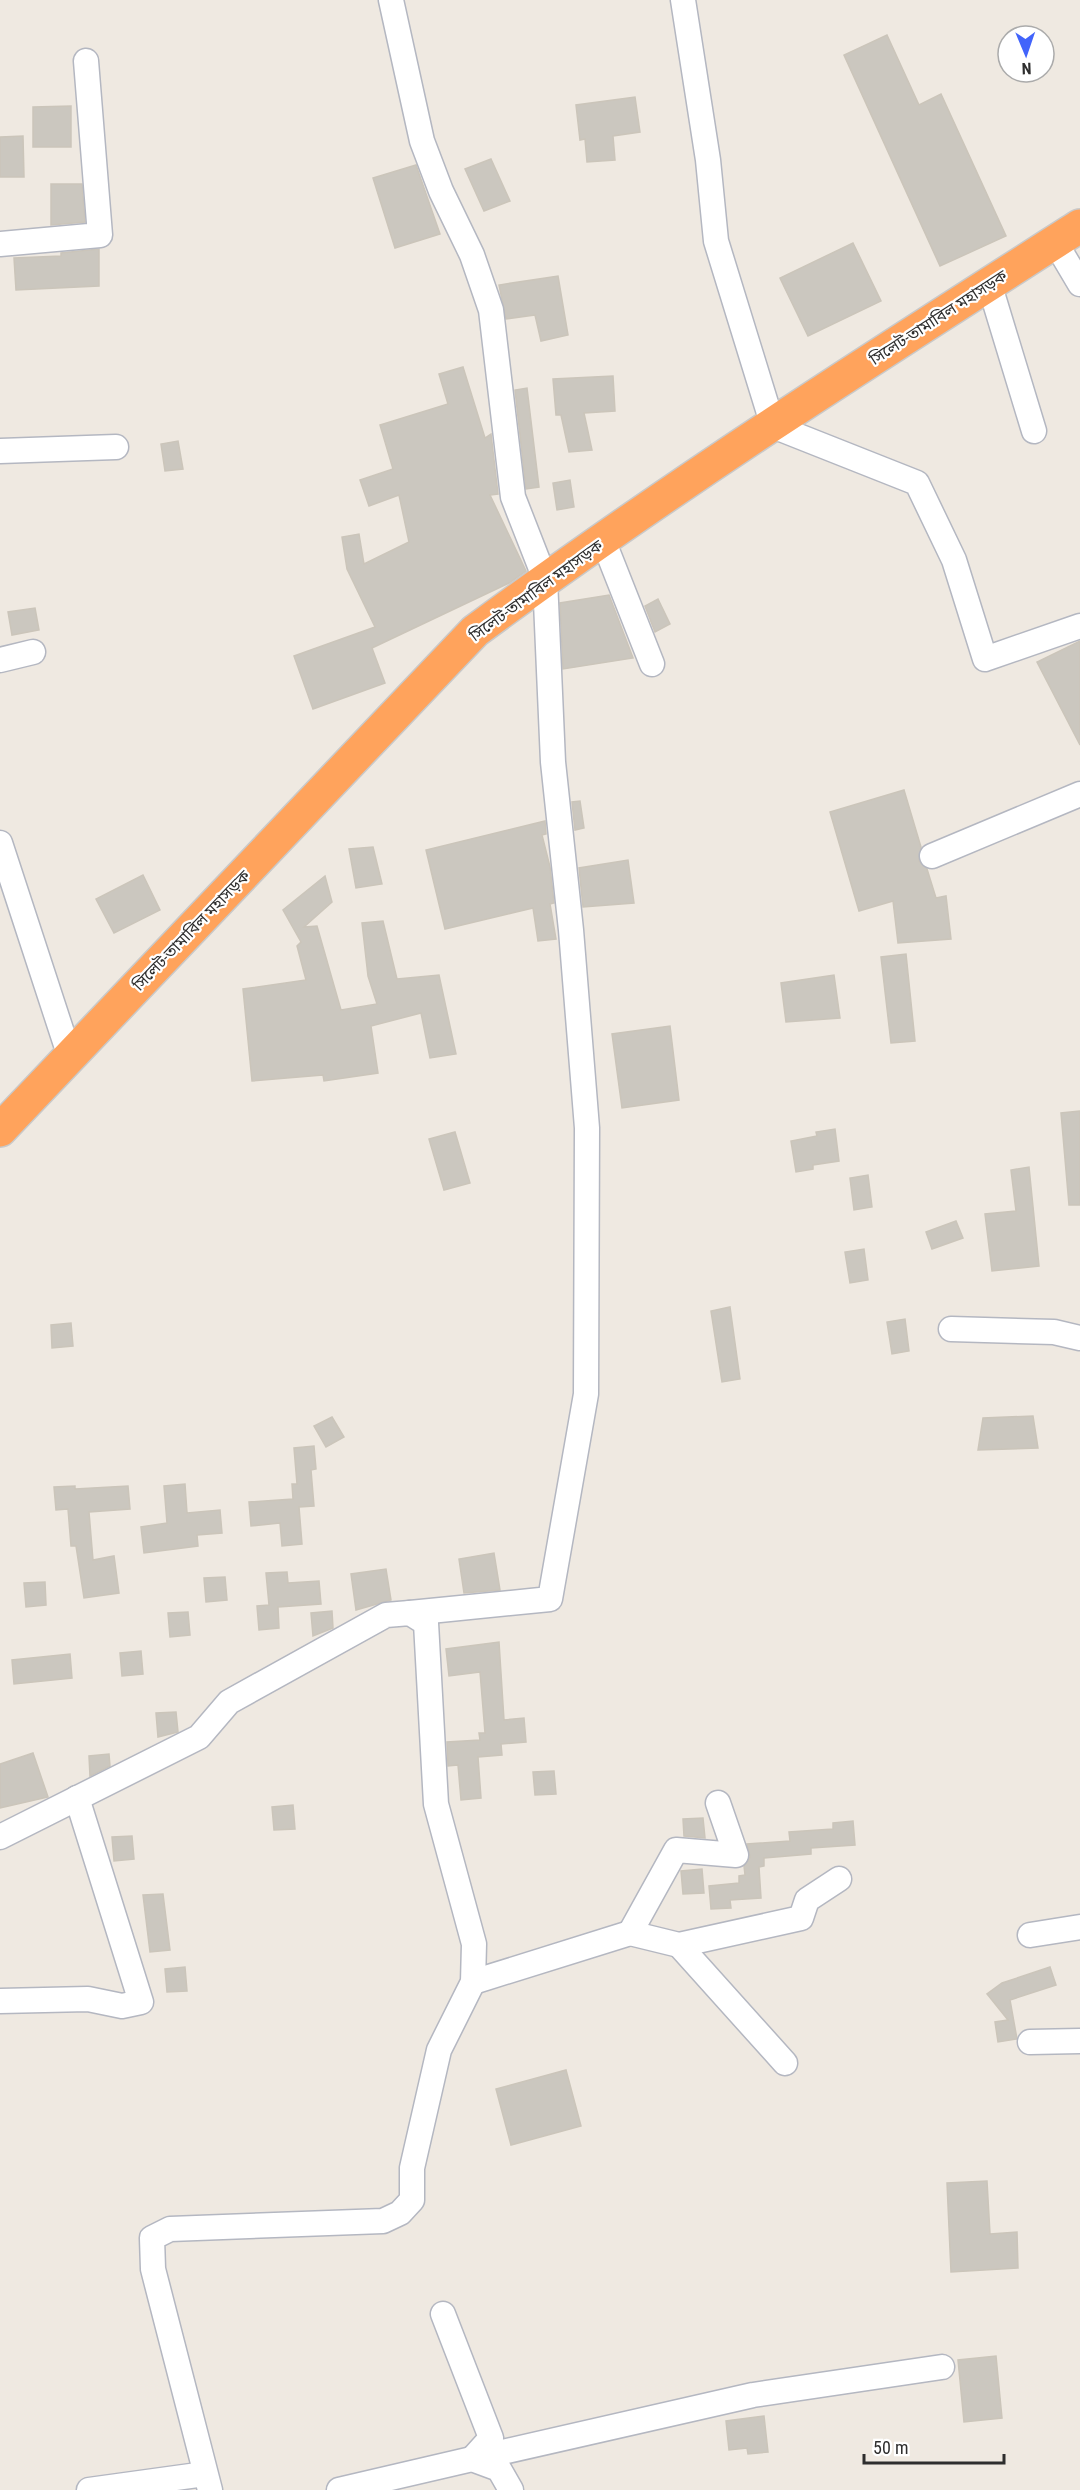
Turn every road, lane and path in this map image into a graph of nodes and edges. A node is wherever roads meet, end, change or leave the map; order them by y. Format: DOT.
graph roads {
  1 [pos="391,0"];
  2 [pos="683,0"];
  3 [pos="86,61"];
  4 [pos="1068,234"];
  5 [pos="0,244"];
  6 [pos="989,283"];
  7 [pos="1080,284"];
  8 [pos="773,426"];
  9 [pos="1034,431"];
  10 [pos="116,447"];
  11 [pos="0,451"];
  12 [pos="603,540"];
  13 [pos="545,579"];
  14 [pos="1080,626"];
  15 [pos="33,652"];
  16 [pos="0,660"];
  17 [pos="652,664"];
  18 [pos="1080,794"];
  19 [pos="0,843"];
  20 [pos="932,855"];
  21 [pos="70,1056"];
  22 [pos="0,1130"];
  23 [pos="951,1329"];
  24 [pos="1080,1338"];
  25 [pos="410,1613"];
  26 [pos="77,1798"];
  27 [pos="718,1803"];
  28 [pos="0,1837"];
  29 [pos="839,1879"];
  30 [pos="1080,1927"];
  31 [pos="630,1933"];
  32 [pos="1030,1935"];
  33 [pos="680,1945"];
  34 [pos="473,1982"];
  35 [pos="0,2001"];
  36 [pos="1080,2041"];
  37 [pos="1030,2042"];
  38 [pos="785,2063"];
  39 [pos="443,2314"];
  40 [pos="942,2367"];
  41 [pos="472,2459"];
  42 [pos="207,2482"];
  43 [pos="89,2490"];
  44 [pos="339,2490"];
  45 [pos="511,2490"];
  1 -- 13 [label="street"];
  2 -- 8 [label="street"];
  3 -- 5 [label="street"];
  4 -- 6 [label="highway, সিলেট-তামাবিল মহাসড়ক"];
  4 -- 7 [label="street"];
  6 -- 8 [label="highway, সিলেট-তামাবিল মহাসড়ক"];
  6 -- 9 [label="street"];
  8 -- 12 [label="highway, সিলেট-তামাবিল মহাসড়ক"];
  8 -- 14 [label="street"];
  10 -- 11 [label="street"];
  12 -- 13 [label="highway, সিলেট-তামাবিল মহাসড়ক"];
  12 -- 17 [label="street"];
  13 -- 21 [label="highway, সিলেট-তামাবিল মহাসড়ক"];
  13 -- 25 [label="street"];
  15 -- 16 [label="street"];
  18 -- 20 [label="street"];
  19 -- 21 [label="street"];
  21 -- 22 [label="highway, সিলেট-তামাবিল মহাসড়ক"];
  23 -- 24 [label="street"];
  25 -- 26 [label="street"];
  25 -- 34 [label="street"];
  26 -- 28 [label="street"];
  26 -- 35 [label="street"];
  27 -- 31 [label="street"];
  29 -- 33 [label="street"];
  30 -- 32 [label="street"];
  31 -- 33 [label="street"];
  31 -- 34 [label="street"];
  33 -- 38 [label="street"];
  34 -- 42 [label="street"];
  36 -- 37 [label="street"];
  39 -- 41 [label="street"];
  40 -- 41 [label="street"];
  41 -- 44 [label="street"];
  41 -- 45 [label="street"];
  42 -- 43 [label="street"];
}
